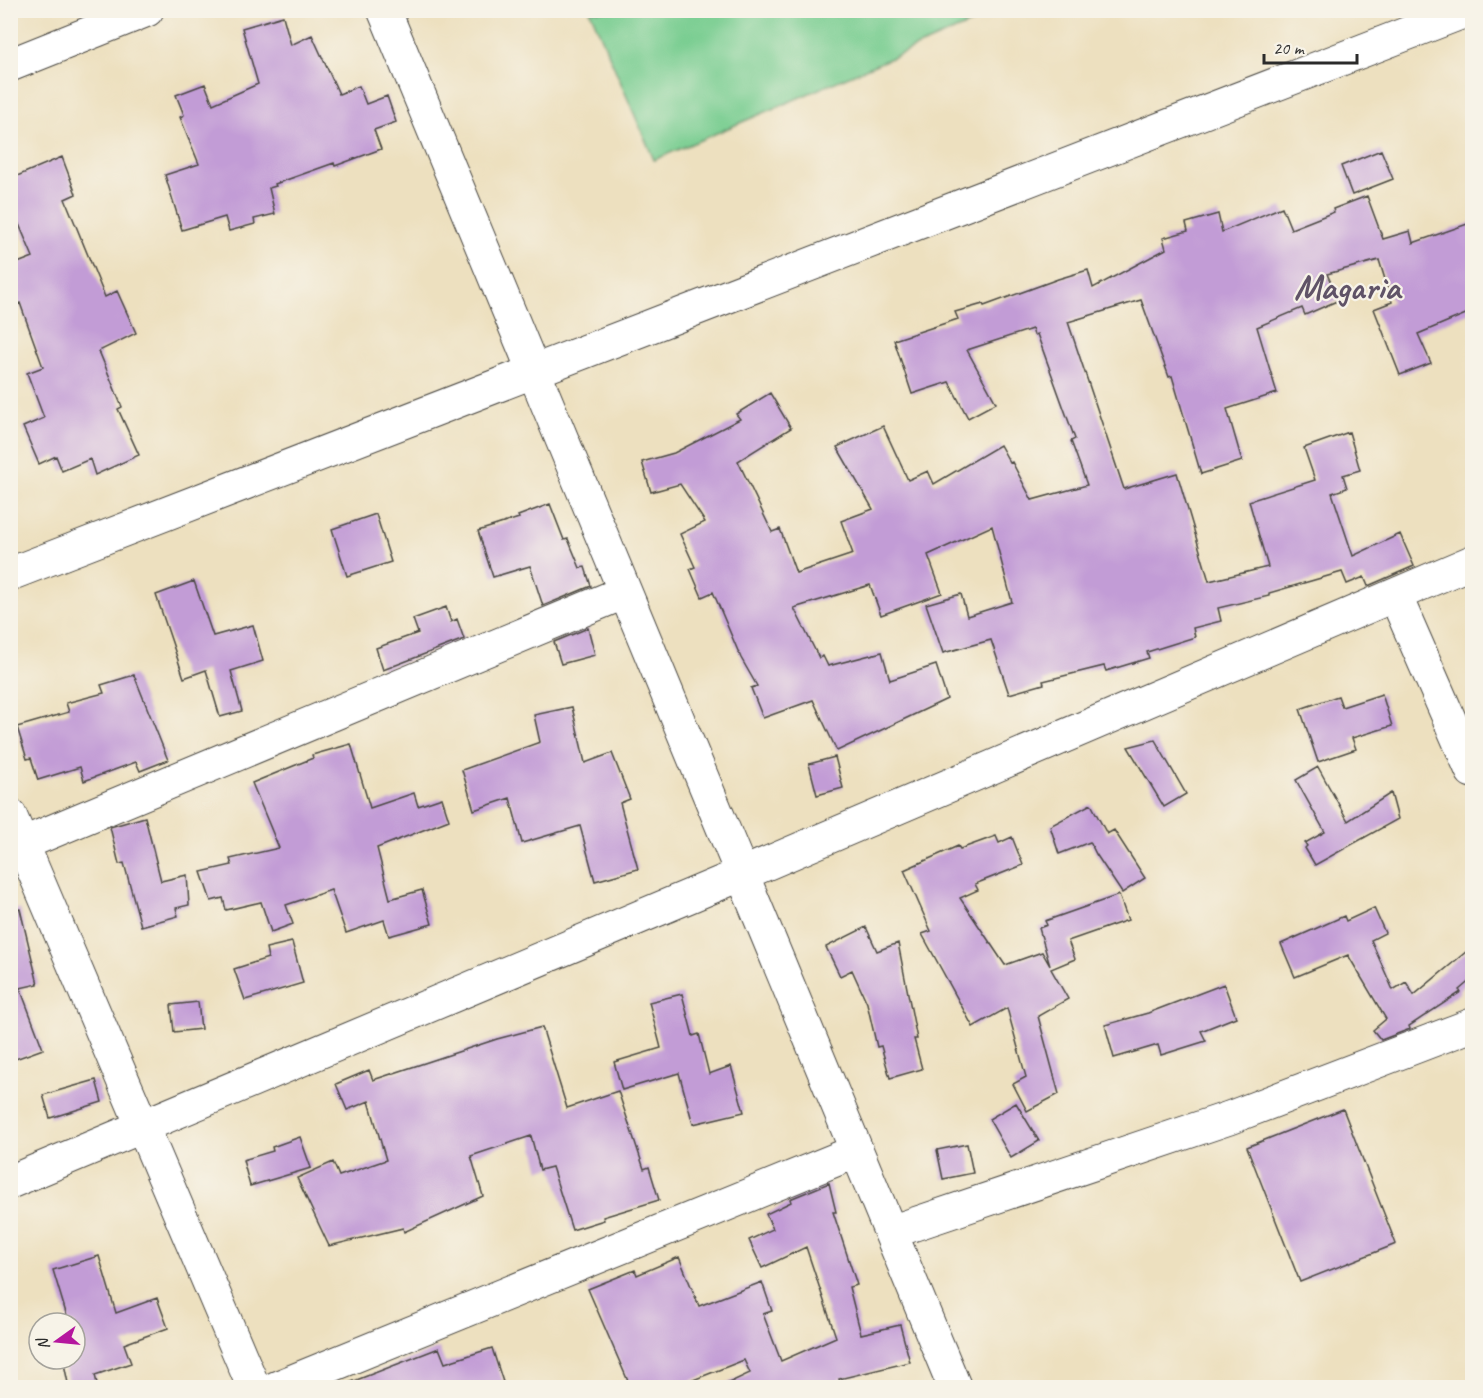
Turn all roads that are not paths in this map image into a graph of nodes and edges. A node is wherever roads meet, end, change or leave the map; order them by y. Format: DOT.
graph roads {
  1 [pos="147,10"];
  2 [pos="384,10"];
  3 [pos="1468,10"];
  4 [pos="10,65"];
  5 [pos="534,371"];
  6 [pos="1473,562"];
  7 [pos="10,574"];
  8 [pos="625,592"];
  9 [pos="1395,595"];
  10 [pos="1473,771"];
  11 [pos="15,836"];
  12 [pos="742,874"];
  13 [pos="1473,1024"];
  14 [pos="144,1126"];
  15 [pos="857,1151"];
  16 [pos="10,1182"];
  17 [pos="891,1232"];
  18 [pos="949,1385"];
  19 [pos="254,1388"];
  20 [pos="276,1388"];
  1 -- 4 [label="street"];
  2 -- 5 [label="street"];
  3 -- 5 [label="street"];
  5 -- 7 [label="street"];
  5 -- 8 [label="street"];
  6 -- 9 [label="street"];
  8 -- 11 [label="street"];
  8 -- 12 [label="street"];
  9 -- 10 [label="street"];
  9 -- 12 [label="street"];
  11 -- 14 [label="street"];
  12 -- 14 [label="street"];
  12 -- 15 [label="street"];
  13 -- 17 [label="street"];
  14 -- 16 [label="street"];
  14 -- 19 [label="street"];
  15 -- 17 [label="street"];
  15 -- 20 [label="street"];
  17 -- 18 [label="street"];
}
